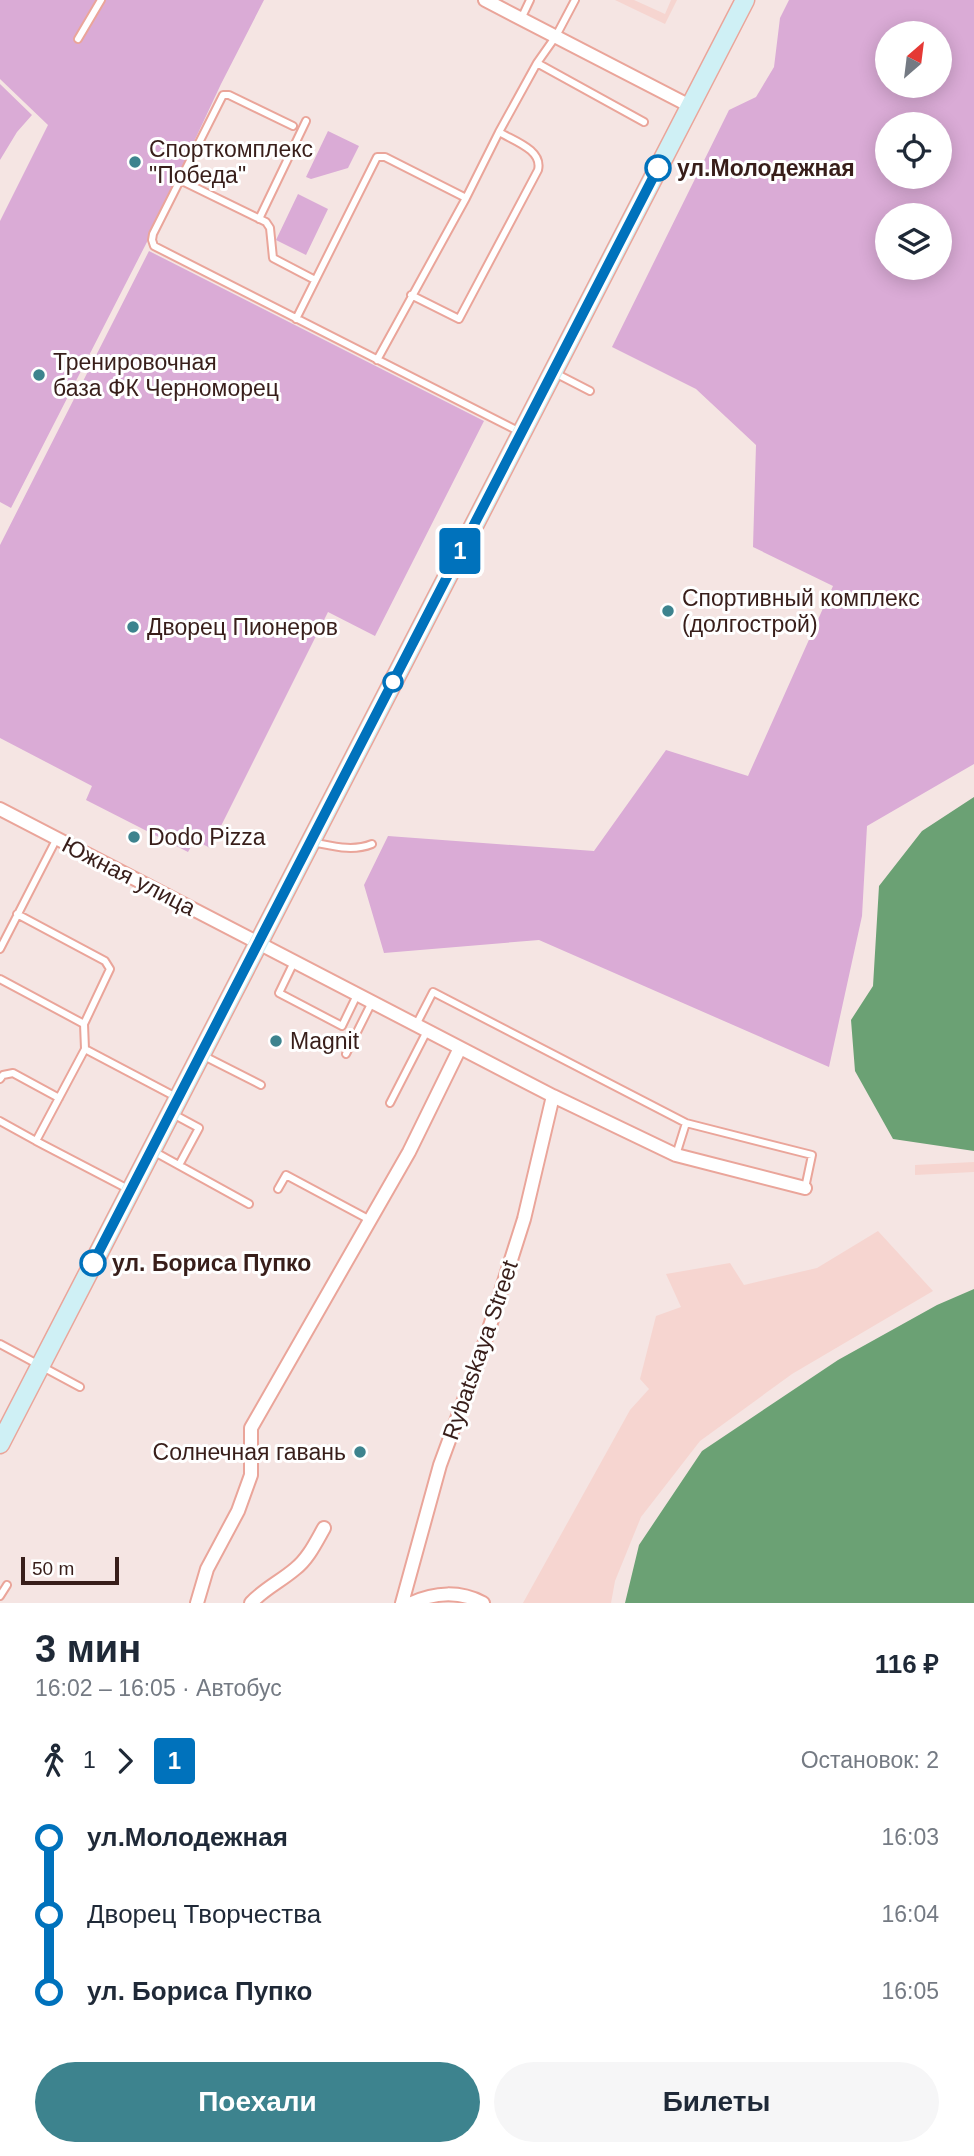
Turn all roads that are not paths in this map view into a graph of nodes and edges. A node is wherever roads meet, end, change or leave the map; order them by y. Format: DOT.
graph roads {
  1 [pos="101,0"];
  2 [pos="485,0"];
  3 [pos="530,0"];
  4 [pos="575,0"];
  5 [pos="745,0"];
  6 [pos="521,19"];
  7 [pos="556,36"];
  8 [pos="78,38"];
  9 [pos="537,63"];
  10 [pos="690,106"];
  11 [pos="306,121"];
  12 [pos="644,122"];
  13 [pos="293,126"];
  14 [pos="499,132"];
  15 [pos="180,180"];
  16 [pos="467,198"];
  17 [pos="259,219"];
  18 [pos="315,280"];
  19 [pos="411,295"];
  20 [pos="296,319"];
  21 [pos="377,360"];
  22 [pos="553,372"];
  23 [pos="590,391"];
  24 [pos="522,433"];
  25 [pos="0,810"];
  26 [pos="57,838"];
  27 [pos="310,842"];
  28 [pos="372,844"];
  29 [pos="17,914"];
  30 [pos="258,943"];
  31 [pos="0,949"];
  32 [pos="294,962"];
  33 [pos="0,979"];
  34 [pos="357,995"];
  35 [pos="372,1002"];
  36 [pos="85,1024"];
  37 [pos="422,1028"];
  38 [pos="460,1048"];
  39 [pos="85,1049"];
  40 [pos="200,1054"];
  41 [pos="346,1054"];
  42 [pos="0,1079"];
  43 [pos="261,1086"];
  44 [pos="553,1096"];
  45 [pos="60,1098"];
  46 [pos="390,1103"];
  47 [pos="174,1105"];
  48 [pos="0,1121"];
  49 [pos="686,1124"];
  50 [pos="36,1141"];
  51 [pos="151,1150"];
  52 [pos="676,1155"];
  53 [pos="179,1165"];
  54 [pos="805,1188"];
  55 [pos="278,1189"];
  56 [pos="130,1190"];
  57 [pos="249,1203"];
  58 [pos="370,1220"];
  59 [pos="0,1344"];
  60 [pos="41,1367"];
  61 [pos="79,1387"];
  62 [pos="0,1444"];
  63 [pos="324,1528"];
  64 [pos="7,1585"];
  65 [pos="0,1595"];
  66 [pos="197,1603"];
  67 [pos="251,1603"];
  68 [pos="402,1603"];
  69 [pos="412,1603"];
  70 [pos="483,1603"];
  1 -- 8 [label="lane"];
  2 -- 6 [label="street"];
  3 -- 6 [label="lane"];
  4 -- 7 [label="lane"];
  5 -- 10 [label="street"];
  6 -- 7 [label="street"];
  7 -- 9 [label="lane"];
  7 -- 10 [label="street"];
  9 -- 12 [label="lane"];
  9 -- 14 [label="lane"];
  10 -- 22 [label="street"];
  11 -- 17 [label="lane"];
  13 -- 15 [label="lane"];
  14 -- 16 [label="lane"];
  14 -- 19 [label="lane"];
  15 -- 17 [label="lane"];
  15 -- 20 [label="lane"];
  16 -- 18 [label="lane"];
  16 -- 19 [label="lane"];
  17 -- 18 [label="lane"];
  18 -- 20 [label="lane"];
  19 -- 21 [label="lane"];
  20 -- 21 [label="lane"];
  21 -- 24 [label="lane"];
  22 -- 23 [label="lane"];
  22 -- 24 [label="street"];
  24 -- 27 [label="street"];
  25 -- 26 [label="street, Южная улица"];
  26 -- 29 [label="lane"];
  26 -- 30 [label="street, Южная улица"];
  27 -- 28 [label="lane"];
  27 -- 30 [label="street"];
  29 -- 31 [label="lane"];
  29 -- 36 [label="lane"];
  30 -- 32 [label="street, Южная улица"];
  30 -- 40 [label="street"];
  32 -- 34 [label="street, Южная улица"];
  32 -- 34 [label="lane"];
  33 -- 36 [label="lane"];
  34 -- 35 [label="street, Южная улица"];
  35 -- 37 [label="street, Южная улица"];
  35 -- 41 [label="lane"];
  36 -- 39 [label="lane"];
  37 -- 38 [label="street, Южная улица"];
  37 -- 46 [label="lane"];
  37 -- 49 [label="lane"];
  38 -- 44 [label="street, Южная улица"];
  38 -- 58 [label="street"];
  39 -- 45 [label="lane"];
  39 -- 47 [label="lane"];
  40 -- 43 [label="lane"];
  40 -- 47 [label="street"];
  42 -- 45 [label="lane"];
  44 -- 52 [label="street, Южная улица"];
  44 -- 68 [label="street, Rybatskaya Street"];
  45 -- 50 [label="lane"];
  47 -- 51 [label="street"];
  47 -- 53 [label="lane"];
  48 -- 50 [label="lane"];
  49 -- 52 [label="lane"];
  49 -- 54 [label="lane"];
  50 -- 56 [label="lane"];
  51 -- 53 [label="lane"];
  51 -- 56 [label="street"];
  52 -- 54 [label="street, Южная улица"];
  53 -- 57 [label="lane"];
  55 -- 58 [label="lane"];
  56 -- 60 [label="street"];
  58 -- 66 [label="street"];
  59 -- 60 [label="lane"];
  60 -- 61 [label="lane"];
  60 -- 62 [label="street"];
  63 -- 67 [label="street"];
  64 -- 65 [label="lane"];
  69 -- 70 [label="street"];
}
